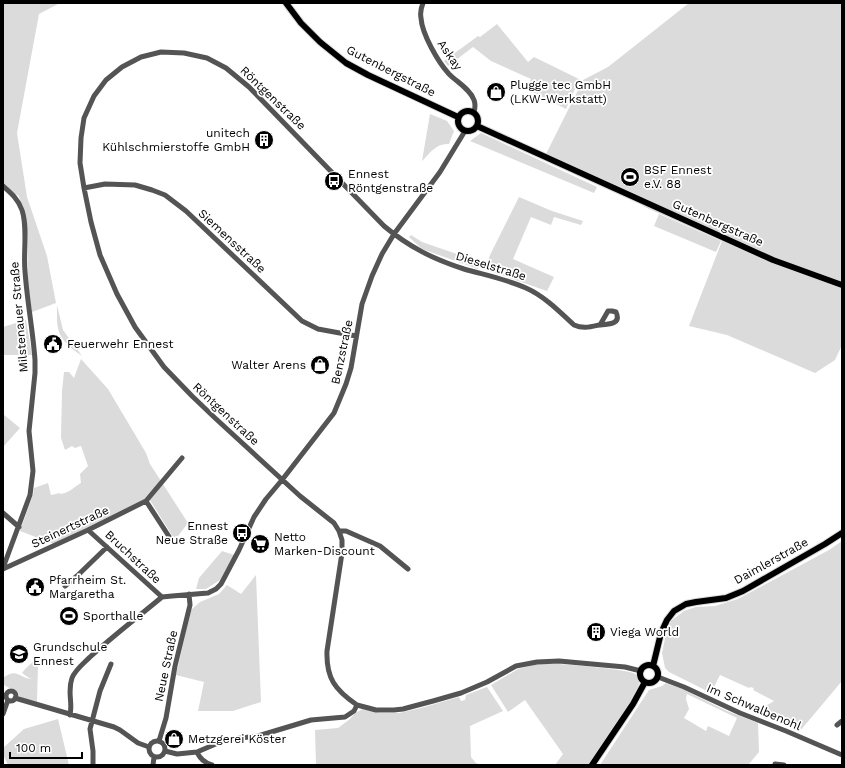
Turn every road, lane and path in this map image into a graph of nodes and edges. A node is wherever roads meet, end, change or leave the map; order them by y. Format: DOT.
graph roads {
  1 [pos="286,3"];
  2 [pos="423,3"];
  3 [pos="474,112"];
  4 [pos="458,117"];
  5 [pos="477,126"];
  6 [pos="465,131"];
  7 [pos="3,186"];
  8 [pos="84,188"];
  9 [pos="394,234"];
  10 [pos="842,285"];
  11 [pos="600,325"];
  12 [pos="356,336"];
  13 [pos="182,458"];
  14 [pos="282,480"];
  15 [pos="146,501"];
  16 [pos="3,513"];
  17 [pos="19,527"];
  18 [pos="88,530"];
  19 [pos="339,532"];
  20 [pos="842,533"];
  21 [pos="170,538"];
  22 [pos="106,547"];
  23 [pos="3,569"];
  24 [pos="408,570"];
  25 [pos="65,586"];
  26 [pos="189,594"];
  27 [pos="162,597"];
  28 [pos="111,664"];
  29 [pos="653,666"];
  30 [pos="641,671"];
  31 [pos="658,677"];
  32 [pos="645,682"];
  33 [pos="3,687"];
  34 [pos="6,696"];
  35 [pos="16,698"];
  36 [pos="357,705"];
  37 [pos="3,714"];
  38 [pos="70,715"];
  39 [pos="92,721"];
  40 [pos="842,721"];
  41 [pos="837,726"];
  42 [pos="159,741"];
  43 [pos="149,747"];
  44 [pos="165,751"];
  45 [pos="197,752"];
  46 [pos="842,755"];
  47 [pos="154,757"];
  48 [pos="775,764"];
  49 [pos="93,765"];
  50 [pos="153,765"];
  51 [pos="212,765"];
  52 [pos="592,765"];
  53 [pos="784,765"];
  1 -- 4 [label="main road, Gutenbergstraße"];
  2 -- 3 [label="street, Askay"];
  3 -- 4 [label="main road"];
  3 -- 5 [label="main road"];
  4 -- 6 [label="main road"];
  5 -- 6 [label="main road"];
  5 -- 10 [label="main road, Gutenbergstraße"];
  6 -- 9 [label="street, Benzstraße"];
  7 -- 17 [label="street, Milstenauer Straße"];
  8 -- 9 [label="street, Röntgenstraße"];
  8 -- 12 [label="street, Siemensstraße"];
  8 -- 14 [label="street, Röntgenstraße"];
  9 -- 11 [label="street, Dieselstraße"];
  9 -- 12 [label="street, Benzstraße"];
  12 -- 14 [label="street, Benzstraße"];
  13 -- 15 [label="street, Steinertstraße"];
  14 -- 19 [label="street, Röntgenstraße"];
  14 -- 26 [label="street, Benzstraße"];
  15 -- 18 [label="street, Steinertstraße"];
  15 -- 21 [label="street"];
  16 -- 17 [label="street"];
  17 -- 23 [label="street, Milstenauer Straße"];
  18 -- 22 [label="street, Bruchstraße"];
  18 -- 23 [label="street, Steinertstraße"];
  19 -- 24 [label="street"];
  19 -- 36 [label="street"];
  20 -- 29 [label="main road, Daimlerstraße"];
  22 -- 25 [label="street"];
  22 -- 27 [label="street, Bruchstraße"];
  26 -- 27 [label="street, Bruchstraße"];
  26 -- 42 [label="street, Neue Straße"];
  27 -- 38 [label="street"];
  28 -- 39 [label="street"];
  29 -- 30 [label="main road"];
  29 -- 31 [label="main road"];
  30 -- 32 [label="main road"];
  30 -- 36 [label="street"];
  31 -- 32 [label="main road"];
  31 -- 46 [label="street, Im Schwalbenohl"];
  32 -- 52 [label="main road"];
  33 -- 34 [label="street"];
  34 -- 35 [label="street"];
  34 -- 35 [label="street"];
  34 -- 37 [label="street"];
  35 -- 38 [label="street"];
  36 -- 45 [label="street"];
  38 -- 39 [label="street"];
  39 -- 43 [label="street"];
  39 -- 49 [label="street"];
  40 -- 41 [label="street"];
  42 -- 43 [label="street"];
  42 -- 44 [label="street"];
  43 -- 47 [label="street"];
  44 -- 45 [label="street"];
  44 -- 47 [label="street"];
  45 -- 51 [label="street"];
  47 -- 50 [label="street"];
  48 -- 53 [label="street"];
}
